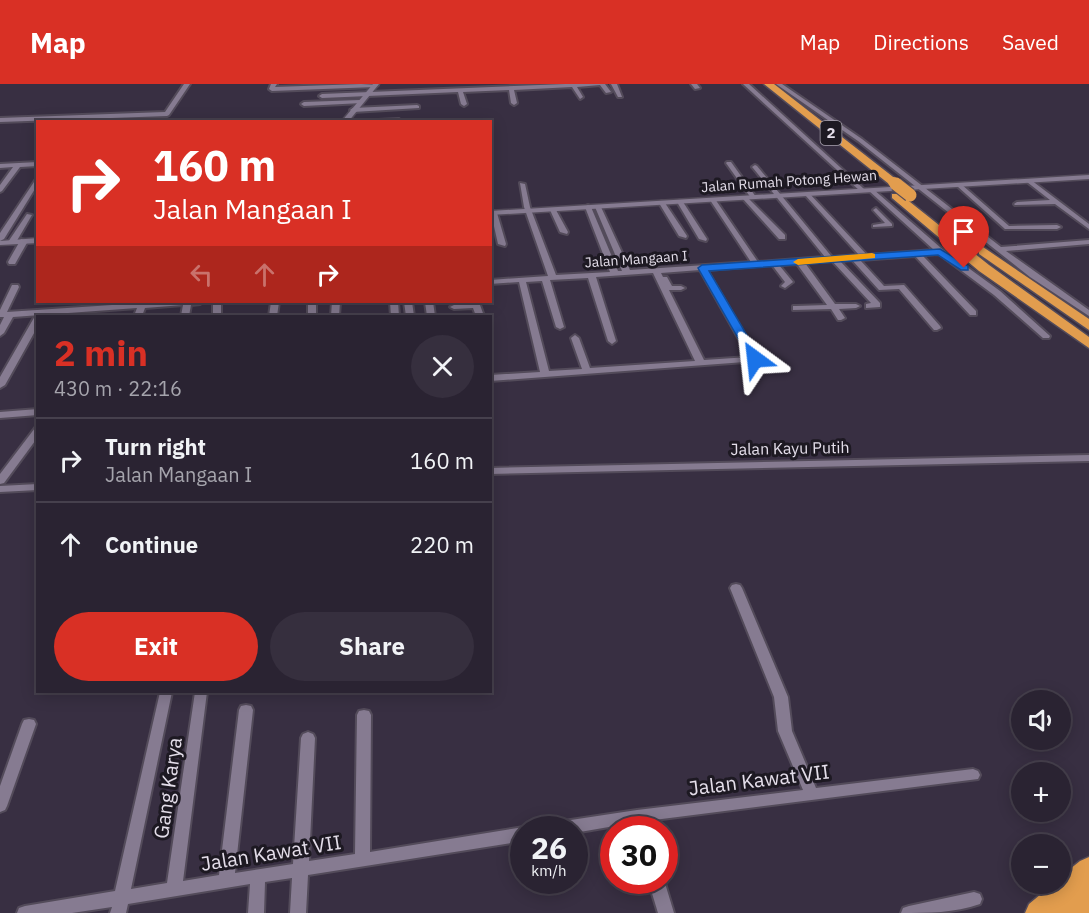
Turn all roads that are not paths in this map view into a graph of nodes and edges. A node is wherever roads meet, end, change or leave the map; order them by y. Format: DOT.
graph roads {
  1 [pos="187,84"];
  2 [pos="445,84"];
  3 [pos="600,84"];
  4 [pos="614,84"];
  5 [pos="746,84"];
  6 [pos="759,84"];
  7 [pos="768,84"];
  8 [pos="779,84"];
  9 [pos="375,85"];
  10 [pos="560,85"];
  11 [pos="520,86"];
  12 [pos="536,86"];
  13 [pos="574,86"];
  14 [pos="275,87"];
  15 [pos="485,87"];
  16 [pos="512,88"];
  17 [pos="447,91"];
  18 [pos="460,91"];
  19 [pos="608,92"];
  20 [pos="367,94"];
  21 [pos="322,96"];
  22 [pos="620,96"];
  23 [pos="580,97"];
  24 [pos="360,102"];
  25 [pos="514,103"];
  26 [pos="304,104"];
  27 [pos="464,104"];
  28 [pos="417,107"];
  29 [pos="353,110"];
  30 [pos="0,120"];
  31 [pos="346,120"];
  32 [pos="729,163"];
  33 [pos="36,164"];
  34 [pos="0,166"];
  35 [pos="17,166"];
  36 [pos="755,167"];
  37 [pos="1089,177"];
  38 [pos="36,181"];
  39 [pos="1029,181"];
  40 [pos="522,184"];
  41 [pos="959,185"];
  42 [pos="921,187"];
  43 [pos="871,188"];
  44 [pos="0,190"];
  45 [pos="807,194"];
  46 [pos="776,196"];
  47 [pos="749,198"];
  48 [pos="713,200"];
  49 [pos="680,202"];
  50 [pos="1055,202"];
  51 [pos="662,203"];
  52 [pos="1017,204"];
  53 [pos="588,207"];
  54 [pos="598,207"];
  55 [pos="894,209"];
  56 [pos="553,210"];
  57 [pos="528,211"];
  58 [pos="492,213"];
  59 [pos="29,215"];
  60 [pos="1050,221"];
  61 [pos="875,226"];
  62 [pos="1057,227"];
  63 [pos="1089,227"];
  64 [pos="564,232"];
  65 [pos="683,236"];
  66 [pos="782,237"];
  67 [pos="36,240"];
  68 [pos="703,240"];
  69 [pos="24,241"];
  70 [pos="0,242"];
  71 [pos="12,242"];
  72 [pos="1089,242"];
  73 [pos="1077,243"];
  74 [pos="502,244"];
  75 [pos="940,252"];
  76 [pos="917,254"];
  77 [pos="996,254"];
  78 [pos="864,256"];
  79 [pos="970,256"];
  80 [pos="854,258"];
  81 [pos="832,259"];
  82 [pos="12,262"];
  83 [pos="800,262"];
  84 [pos="774,263"];
  85 [pos="756,265"];
  86 [pos="702,268"];
  87 [pos="658,271"];
  88 [pos="627,273"];
  89 [pos="615,274"];
  90 [pos="591,275"];
  91 [pos="549,278"];
  92 [pos="522,280"];
  93 [pos="492,282"];
  94 [pos="786,286"];
  95 [pos="15,287"];
  96 [pos="681,288"];
  97 [pos="154,303"];
  98 [pos="453,304"];
  99 [pos="142,305"];
  100 [pos="832,306"];
  101 [pos="856,306"];
  102 [pos="869,306"];
  103 [pos="796,308"];
  104 [pos="88,309"];
  105 [pos="4,314"];
  106 [pos="973,314"];
  107 [pos="1089,314"];
  108 [pos="39,315"];
  109 [pos="138,315"];
  110 [pos="480,315"];
  111 [pos="841,318"];
  112 [pos="36,320"];
  113 [pos="1089,326"];
  114 [pos="560,327"];
  115 [pos="937,328"];
  116 [pos="0,333"];
  117 [pos="1089,335"];
  118 [pos="1046,336"];
  119 [pos="575,338"];
  120 [pos="612,341"];
  121 [pos="1089,344"];
  122 [pos="1089,356"];
  123 [pos="701,363"];
  124 [pos="587,371"];
  125 [pos="544,374"];
  126 [pos="492,377"];
  127 [pos="0,385"];
  128 [pos="36,412"];
  129 [pos="0,415"];
  130 [pos="36,432"];
  131 [pos="1089,458"];
  132 [pos="492,471"];
  133 [pos="0,481"];
  134 [pos="36,487"];
  135 [pos="0,489"];
  136 [pos="736,588"];
  137 [pos="166,693"];
  138 [pos="201,693"];
  139 [pos="246,710"];
  140 [pos="364,715"];
  141 [pos="29,724"];
  142 [pos="308,738"];
  143 [pos="972,775"];
  144 [pos="812,795"];
  145 [pos="0,806"];
  146 [pos="678,817"];
  147 [pos="510,836"];
  148 [pos="362,859"];
  149 [pos="302,869"];
  150 [pos="1089,869"];
  151 [pos="258,877"];
  152 [pos="226,882"];
  153 [pos="174,890"];
  154 [pos="660,894"];
  155 [pos="974,898"];
  156 [pos="1089,898"];
  157 [pos="120,905"];
  158 [pos="1089,905"];
  159 [pos="34,912"];
  160 [pos="256,913"];
  161 [pos="298,913"];
  162 [pos="666,913"];
  163 [pos="909,913"];
  164 [pos="1039,913"];
  165 [pos="1073,913"];
  166 [pos="1079,913"];
  1 -- 30 [label="street"];
  2 -- 17 [label="street"];
  3 -- 13 [label="street"];
  3 -- 19 [label="street"];
  4 -- 22 [label="street"];
  5 -- 43 [label="street"];
  6 -- 43 [label="highway, 2"];
  7 -- 77 [label="highway, 2, bridge"];
  8 -- 42 [label="street"];
  9 -- 14 [label="street"];
  9 -- 20 [label="street"];
  10 -- 12 [label="street"];
  10 -- 13 [label="street"];
  11 -- 12 [label="street"];
  11 -- 16 [label="street"];
  13 -- 23 [label="street"];
  15 -- 16 [label="street"];
  15 -- 18 [label="street"];
  16 -- 25 [label="street"];
  17 -- 18 [label="street"];
  17 -- 20 [label="street"];
  18 -- 27 [label="street"];
  20 -- 21 [label="street"];
  20 -- 24 [label="street"];
  24 -- 26 [label="street"];
  24 -- 29 [label="street"];
  28 -- 29 [label="street"];
  29 -- 31 [label="street"];
  32 -- 47 [label="street"];
  33 -- 35 [label="street"];
  34 -- 35 [label="street"];
  35 -- 44 [label="street"];
  36 -- 46 [label="street"];
  37 -- 39 [label="street, Jalan Rumah Potong Hewan"];
  38 -- 70 [label="street"];
  39 -- 41 [label="street, Jalan Rumah Potong Hewan"];
  39 -- 50 [label="street"];
  40 -- 57 [label="street"];
  41 -- 42 [label="street, Jalan Rumah Potong Hewan"];
  41 -- 62 [label="street"];
  42 -- 43 [label="street, Jalan Rumah Potong Hewan"];
  42 -- 77 [label="street"];
  43 -- 45 [label="street, Jalan Rumah Potong Hewan"];
  43 -- 55 [label="street"];
  43 -- 79 [label="highway, 2"];
  45 -- 46 [label="street, Jalan Rumah Potong Hewan"];
  45 -- 78 [label="street"];
  46 -- 47 [label="street, Jalan Rumah Potong Hewan"];
  46 -- 81 [label="street"];
  47 -- 48 [label="street, Jalan Rumah Potong Hewan"];
  47 -- 66 [label="street"];
  48 -- 49 [label="street, Jalan Rumah Potong Hewan"];
  48 -- 85 [label="street"];
  49 -- 51 [label="street, Jalan Rumah Potong Hewan"];
  49 -- 68 [label="street"];
  50 -- 52 [label="street"];
  50 -- 63 [label="street"];
  51 -- 54 [label="street, Jalan Rumah Potong Hewan"];
  51 -- 65 [label="street"];
  53 -- 54 [label="street, Jalan Rumah Potong Hewan"];
  53 -- 56 [label="street, Jalan Rumah Potong Hewan"];
  53 -- 89 [label="street"];
  54 -- 88 [label="street"];
  55 -- 61 [label="street"];
  55 -- 75 [label="street"];
  56 -- 57 [label="street, Jalan Rumah Potong Hewan"];
  56 -- 64 [label="street"];
  57 -- 58 [label="street, Jalan Rumah Potong Hewan"];
  57 -- 91 [label="street"];
  58 -- 74 [label="street"];
  59 -- 71 [label="street"];
  60 -- 62 [label="street"];
  62 -- 73 [label="street"];
  67 -- 69 [label="street"];
  69 -- 71 [label="street"];
  69 -- 82 [label="street"];
  70 -- 71 [label="street"];
  72 -- 73 [label="street"];
  73 -- 77 [label="street"];
  75 -- 76 [label="street, Jalan Mangaan I"];
  75 -- 118 [label="street"];
  76 -- 78 [label="street, Jalan Mangaan I"];
  76 -- 106 [label="street"];
  77 -- 107 [label="street"];
  77 -- 113 [label="highway"];
  77 -- 117 [label="highway, 2"];
  78 -- 80 [label="street, Jalan Mangaan I"];
  79 -- 121 [label="highway, 2"];
  79 -- 122 [label="highway"];
  80 -- 81 [label="street, Jalan Mangaan I"];
  80 -- 115 [label="street"];
  81 -- 83 [label="street, Jalan Mangaan I"];
  81 -- 102 [label="street"];
  83 -- 84 [label="street, Jalan Mangaan I"];
  83 -- 100 [label="street"];
  84 -- 85 [label="street, Jalan Mangaan I"];
  84 -- 94 [label="street"];
  85 -- 86 [label="street, Jalan Mangaan I"];
  86 -- 87 [label="street, Jalan Mangaan I"];
  86 -- 123 [label="street"];
  87 -- 88 [label="street, Jalan Mangaan I"];
  87 -- 96 [label="street"];
  87 -- 123 [label="street"];
  88 -- 89 [label="street, Jalan Mangaan I"];
  89 -- 90 [label="street, Jalan Mangaan I"];
  90 -- 91 [label="street, Jalan Mangaan I"];
  90 -- 120 [label="street"];
  91 -- 92 [label="street, Jalan Mangaan I"];
  91 -- 114 [label="street"];
  92 -- 93 [label="street, Jalan Mangaan I"];
  92 -- 125 [label="street"];
  95 -- 105 [label="street"];
  97 -- 99 [label="street"];
  98 -- 110 [label="street"];
  99 -- 104 [label="street"];
  99 -- 109 [label="street"];
  100 -- 101 [label="street"];
  100 -- 103 [label="street"];
  100 -- 111 [label="street"];
  104 -- 108 [label="street"];
  105 -- 108 [label="street"];
  105 -- 116 [label="street"];
  112 -- 127 [label="street"];
  119 -- 124 [label="street"];
  123 -- 124 [label="street"];
  124 -- 125 [label="street"];
  125 -- 126 [label="street"];
  128 -- 129 [label="street"];
  130 -- 133 [label="street"];
  131 -- 132 [label="street, Jalan Kayu Putih"];
  134 -- 135 [label="street"];
  136 -- 144 [label="street"];
  137 -- 157 [label="street"];
  138 -- 153 [label="street, Gang Karya"];
  139 -- 152 [label="street"];
  140 -- 148 [label="street"];
  141 -- 145 [label="street"];
  142 -- 149 [label="street"];
  143 -- 144 [label="street, Jalan Kawat VII"];
  144 -- 146 [label="street, Jalan Kawat VII"];
  147 -- 148 [label="street, Jalan Kawat VII"];
  148 -- 149 [label="street, Jalan Kawat VII"];
  149 -- 151 [label="street, Jalan Kawat VII"];
  149 -- 161 [label="street"];
  150 -- 164 [label="highway"];
  151 -- 152 [label="street, Jalan Kawat VII"];
  151 -- 160 [label="street"];
  152 -- 153 [label="street, Jalan Kawat VII"];
  153 -- 157 [label="street, Jalan Kawat VII"];
  154 -- 162 [label="street"];
  155 -- 163 [label="street"];
  156 -- 165 [label="highway"];
  157 -- 159 [label="street, Jalan Kawat VII"];
  158 -- 166 [label="highway"];
}
